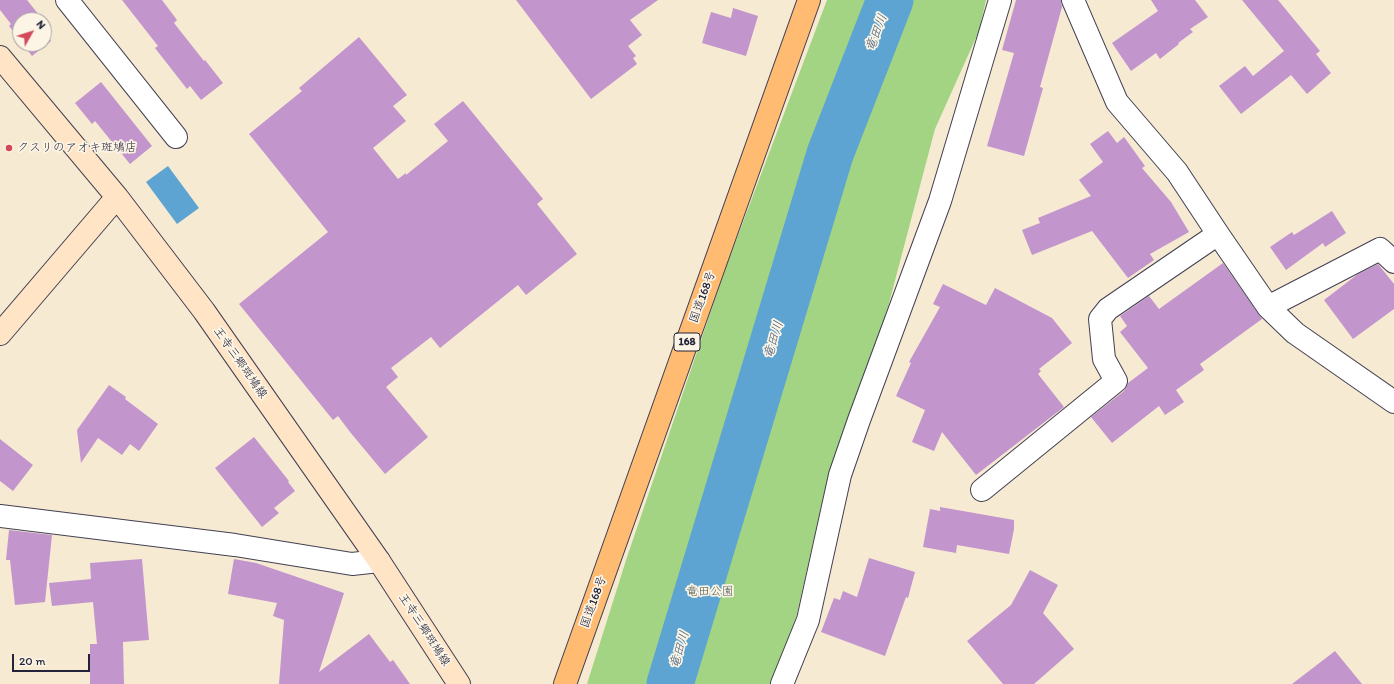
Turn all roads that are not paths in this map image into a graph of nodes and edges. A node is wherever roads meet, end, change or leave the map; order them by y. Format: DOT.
graph roads {
  1 [pos="67,0"];
  2 [pos="809,0"];
  3 [pos="1000,0"];
  4 [pos="1073,0"];
  5 [pos="0,57"];
  6 [pos="176,137"];
  7 [pos="117,197"];
  8 [pos="1218,234"];
  9 [pos="1394,262"];
  10 [pos="1268,307"];
  11 [pos="0,334"];
  12 [pos="1394,402"];
  13 [pos="982,490"];
  14 [pos="0,516"];
  15 [pos="379,561"];
  16 [pos="459,684"];
  17 [pos="565,684"];
  18 [pos="782,684"];
  1 -- 6 [label="street"];
  2 -- 17 [label="highway, 国道168号 / 168"];
  3 -- 18 [label="street"];
  4 -- 8 [label="street"];
  5 -- 7 [label="main road, 王寺三郷斑鳩線"];
  7 -- 11 [label="main road"];
  7 -- 15 [label="main road, 王寺三郷斑鳩線"];
  8 -- 10 [label="street"];
  8 -- 13 [label="street"];
  9 -- 10 [label="street"];
  10 -- 12 [label="street"];
  14 -- 15 [label="street"];
  15 -- 16 [label="main road, 王寺三郷斑鳩線"];
}
